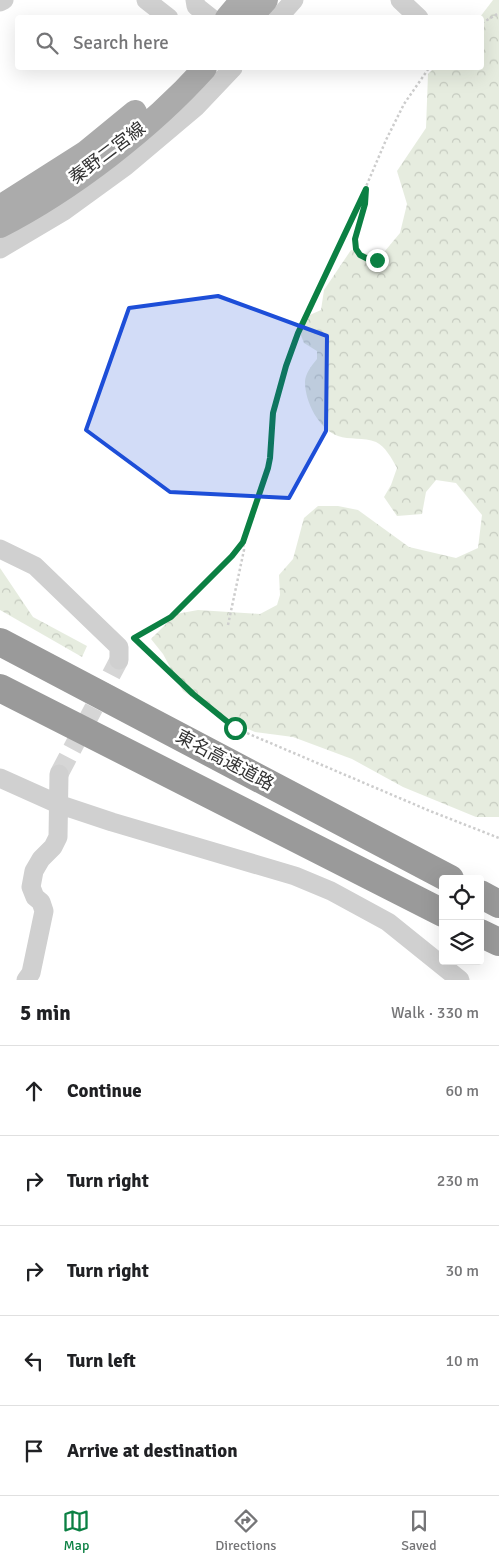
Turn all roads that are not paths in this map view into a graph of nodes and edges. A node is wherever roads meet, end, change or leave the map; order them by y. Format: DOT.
graph roads {
  1 [pos="4,0"];
  2 [pos="146,0"];
  3 [pos="242,0"];
  4 [pos="266,0"];
  5 [pos="294,0"];
  6 [pos="400,0"];
  7 [pos="0,2"];
  8 [pos="165,15"];
  9 [pos="230,15"];
  10 [pos="253,15"];
  11 [pos="281,15"];
  12 [pos="416,15"];
  13 [pos="180,70"];
  14 [pos="203,70"];
  15 [pos="231,70"];
  16 [pos="0,207"];
  17 [pos="0,226"];
  18 [pos="0,249"];
  19 [pos="0,549"];
  20 [pos="0,642"];
  21 [pos="119,660"];
  22 [pos="0,688"];
  23 [pos="59,774"];
  24 [pos="0,778"];
  25 [pos="58,804"];
  26 [pos="442,875"];
  27 [pos="484,896"];
  28 [pos="499,904"];
  29 [pos="439,912"];
  30 [pos="484,935"];
  31 [pos="499,942"];
  32 [pos="26,980"];
  33 [pos="460,980"];
  1 -- 7 [label="street"];
  2 -- 8 [label="street"];
  3 -- 9 [label="main road"];
  4 -- 10 [label="main road"];
  5 -- 11 [label="street"];
  6 -- 12 [label="street"];
  13 -- 16 [label="main road, 秦野二宮線"];
  14 -- 17 [label="main road, 秦野二宮線"];
  15 -- 18 [label="street"];
  19 -- 21 [label="street"];
  20 -- 26 [label="highway, 東名高速道路"];
  22 -- 29 [label="highway, 東名高速道路"];
  23 -- 25 [label="street"];
  24 -- 25 [label="street"];
  25 -- 32 [label="street"];
  25 -- 33 [label="street"];
  27 -- 28 [label="highway"];
  30 -- 31 [label="highway"];
}
